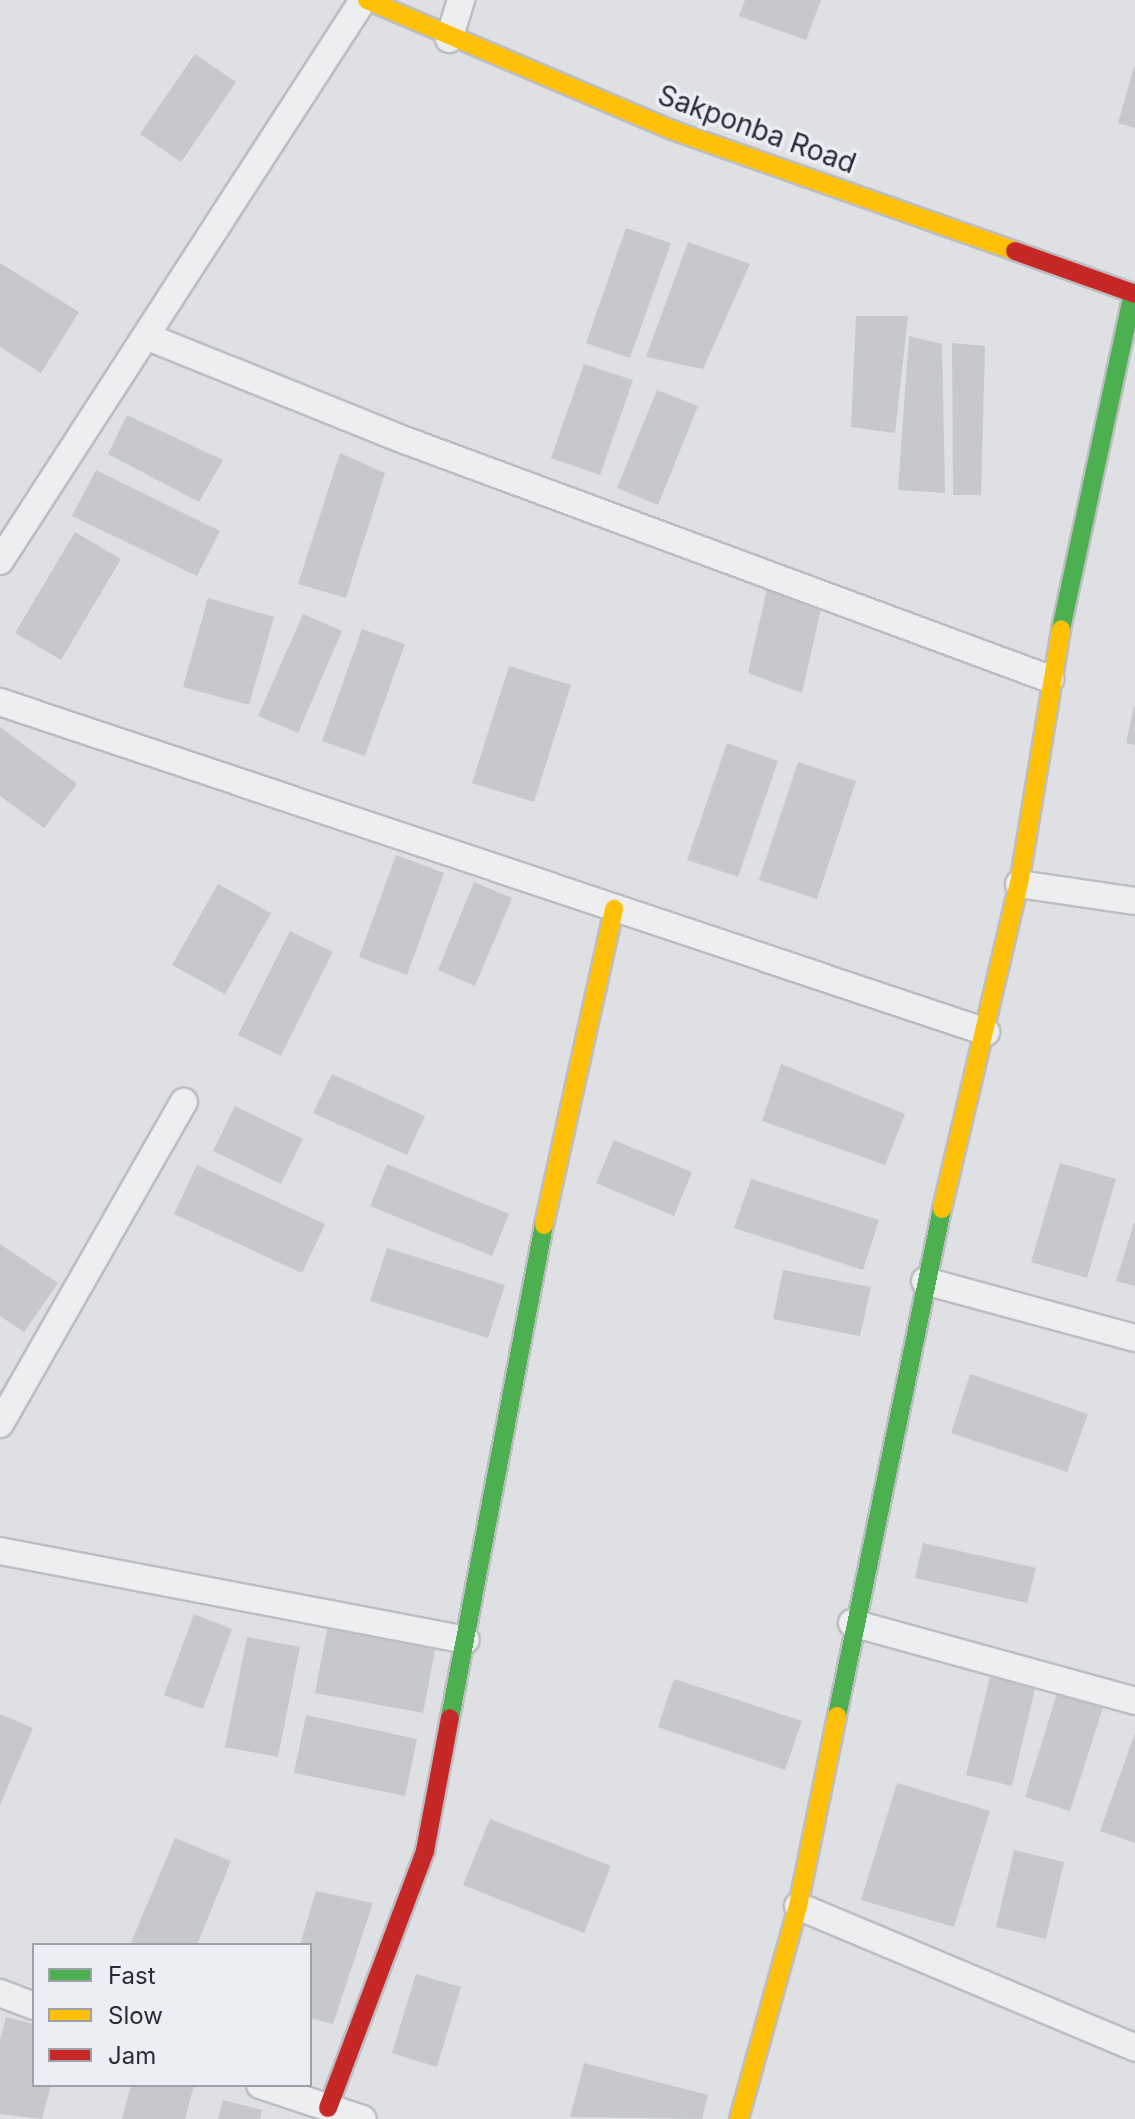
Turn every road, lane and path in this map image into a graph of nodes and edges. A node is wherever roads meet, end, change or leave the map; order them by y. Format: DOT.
graph roads {
  1 [pos="365,0"];
  2 [pos="461,0"];
  3 [pos="449,39"];
  4 [pos="1134,293"];
  5 [pos="148,337"];
  6 [pos="0,561"];
  7 [pos="1050,679"];
  8 [pos="0,702"];
  9 [pos="1019,884"];
  10 [pos="1135,901"];
  11 [pos="614,909"];
  12 [pos="986,1032"];
  13 [pos="184,1102"];
  14 [pos="925,1281"];
  15 [pos="1135,1338"];
  16 [pos="0,1424"];
  17 [pos="0,1551"];
  18 [pos="852,1623"];
  19 [pos="466,1640"];
  20 [pos="1135,1701"];
  21 [pos="798,1906"];
  22 [pos="0,1993"];
  23 [pos="32,2005"];
  24 [pos="1135,2048"];
  25 [pos="266,2087"];
  26 [pos="328,2108"];
  27 [pos="362,2119"];
  28 [pos="739,2119"];
  1 -- 3 [label="street, Sakponba Road"];
  1 -- 5 [label="street"];
  2 -- 3 [label="street"];
  3 -- 4 [label="street, Sakponba Road"];
  4 -- 7 [label="street"];
  5 -- 6 [label="street"];
  5 -- 7 [label="street"];
  7 -- 9 [label="street"];
  8 -- 11 [label="street"];
  9 -- 10 [label="street"];
  9 -- 12 [label="street"];
  11 -- 12 [label="street"];
  11 -- 19 [label="street"];
  12 -- 14 [label="street"];
  13 -- 16 [label="street"];
  14 -- 15 [label="street"];
  14 -- 18 [label="street"];
  17 -- 19 [label="street"];
  18 -- 20 [label="street"];
  18 -- 21 [label="street"];
  19 -- 26 [label="street"];
  21 -- 24 [label="street"];
  21 -- 28 [label="street"];
  22 -- 23 [label="street"];
  25 -- 26 [label="street"];
  26 -- 27 [label="street"];
}
